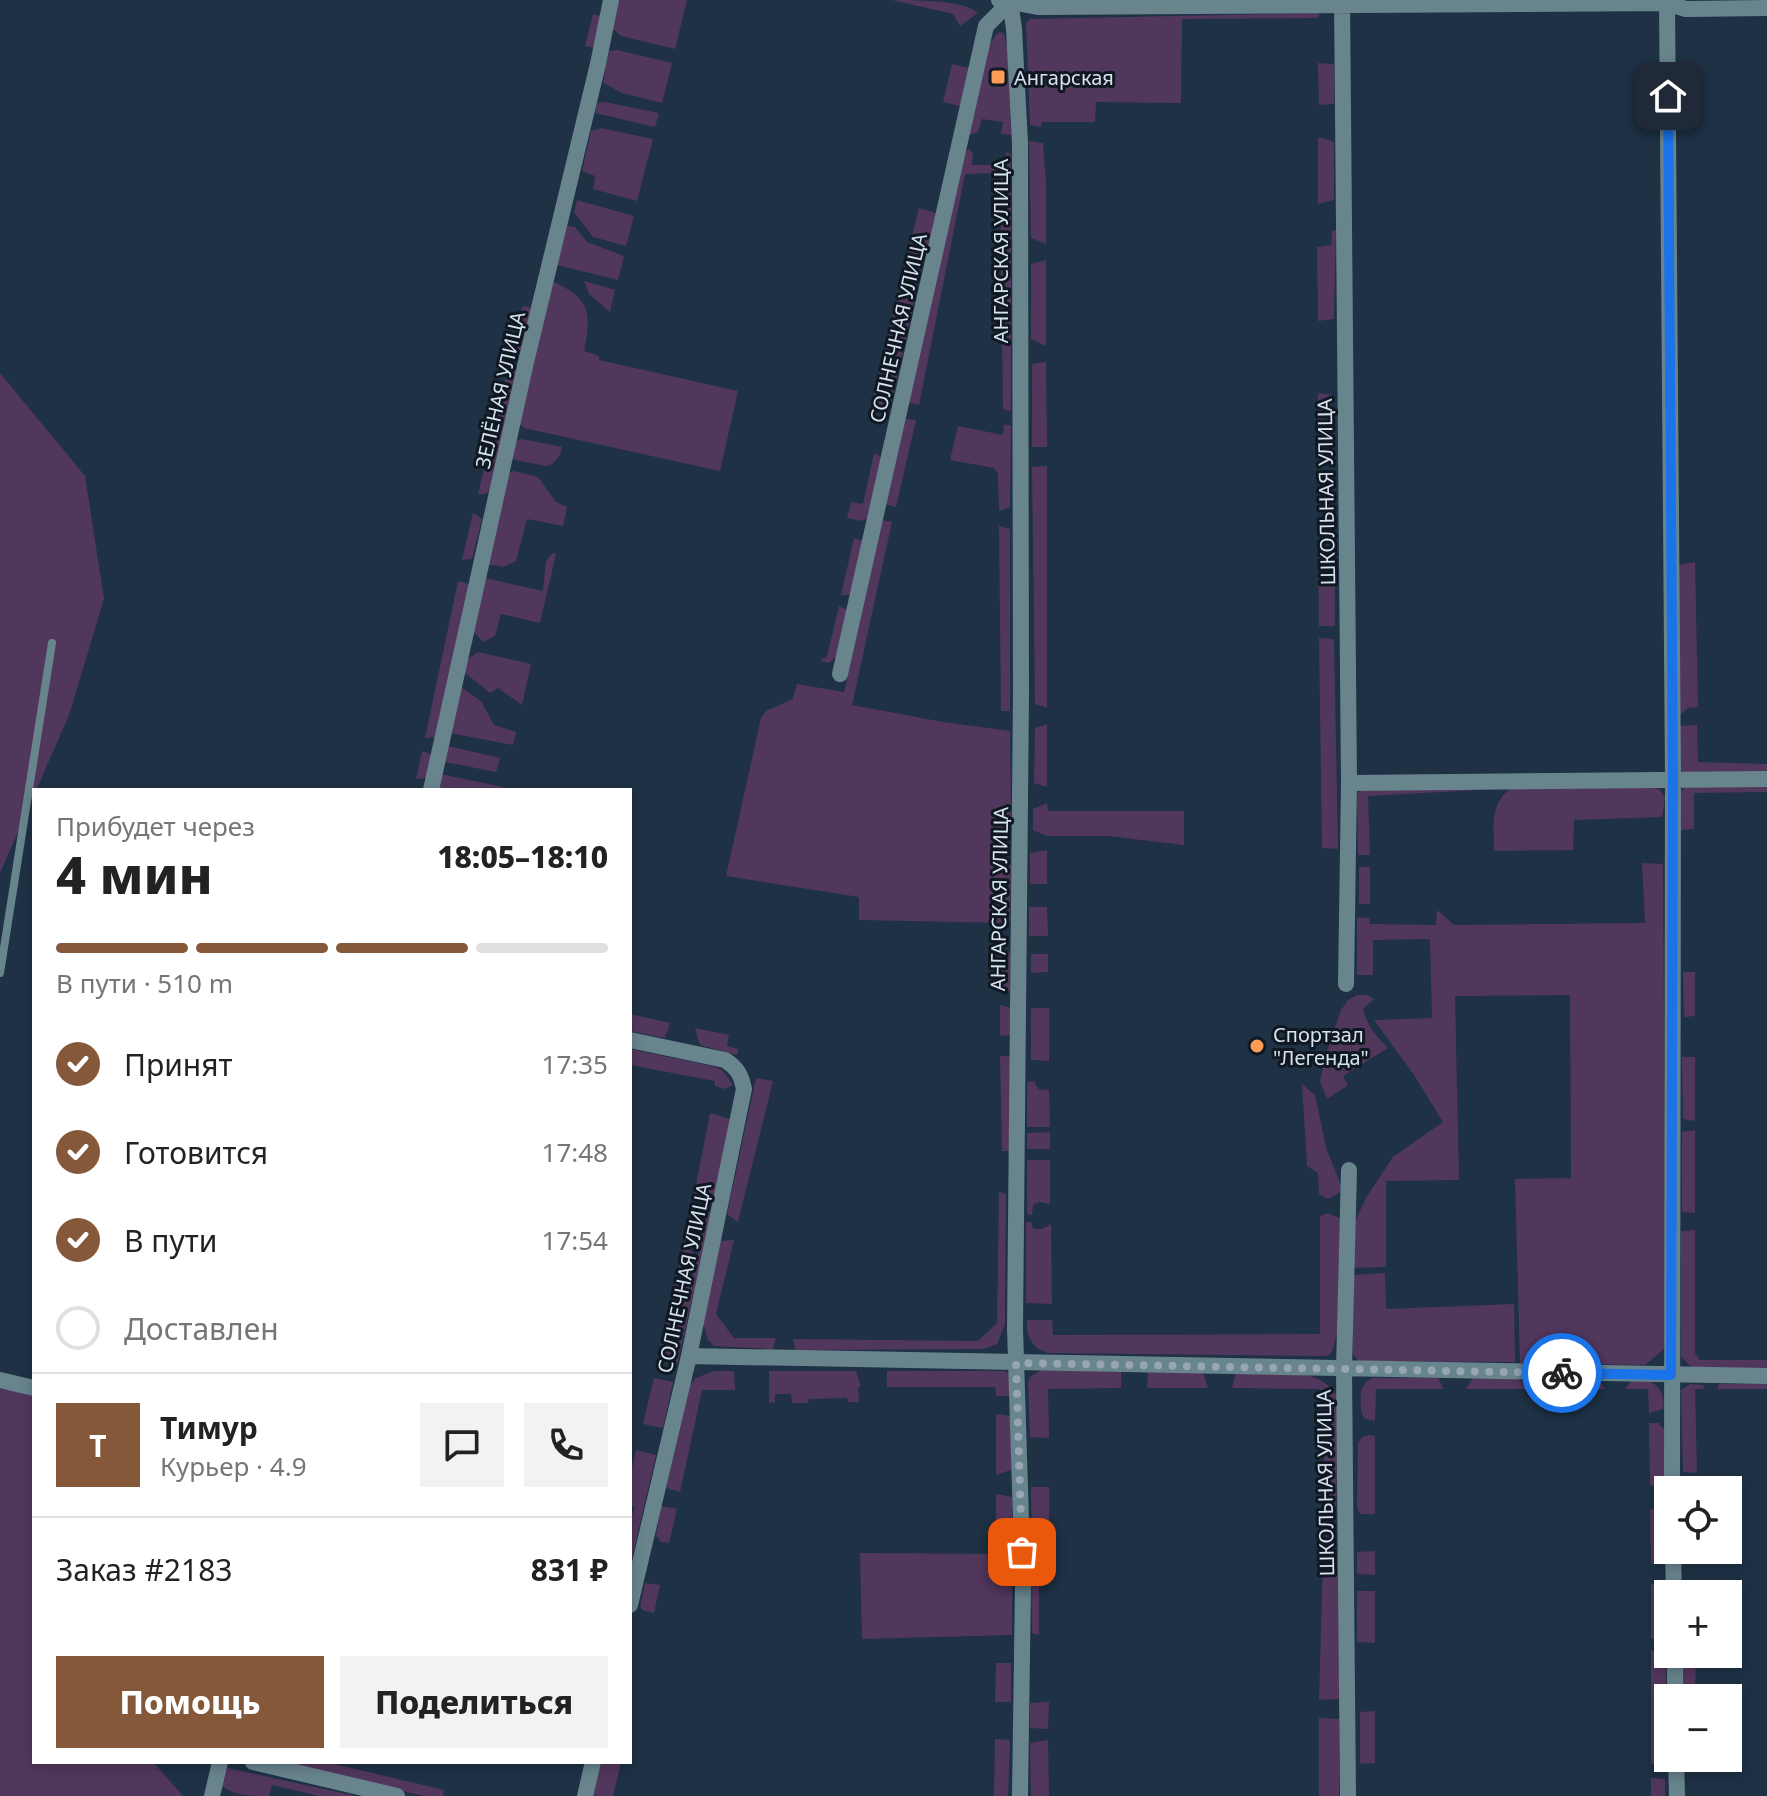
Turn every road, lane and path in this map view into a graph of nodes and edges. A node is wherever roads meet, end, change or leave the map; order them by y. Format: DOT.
graph roads {
  1 [pos="611,0"];
  2 [pos="1006,1"];
  3 [pos="1667,2"];
  4 [pos="1342,3"];
  5 [pos="1767,8"];
  6 [pos="52,643"];
  7 [pos="840,674"];
  8 [pos="1673,778"];
  9 [pos="1767,779"];
  10 [pos="1349,783"];
  11 [pos="431,788"];
  12 [pos="0,973"];
  13 [pos="1346,984"];
  14 [pos="632,1040"];
  15 [pos="1349,1170"];
  16 [pos="689,1356"];
  17 [pos="1016,1363"];
  18 [pos="1344,1369"];
  19 [pos="1671,1375"];
  20 [pos="1767,1376"];
  21 [pos="0,1380"];
  22 [pos="32,1388"];
  23 [pos="1672,1476"];
  24 [pos="632,1597"];
  25 [pos="220,1764"];
  26 [pos="261,1764"];
  27 [pos="593,1764"];
  28 [pos="1676,1772"];
  29 [pos="212,1796"];
  30 [pos="397,1796"];
  31 [pos="585,1796"];
  32 [pos="1020,1796"];
  33 [pos="1348,1796"];
  34 [pos="1677,1796"];
  1 -- 11 [label="street, ЗЕЛЁНАЯ УЛИЦА"];
  2 -- 4 [label="street"];
  2 -- 7 [label="street, СОЛНЕЧНАЯ УЛИЦА"];
  2 -- 17 [label="street, АНГАРСКАЯ УЛИЦА"];
  3 -- 4 [label="street"];
  3 -- 5 [label="street"];
  3 -- 8 [label="street"];
  4 -- 10 [label="street, ШКОЛЬНАЯ УЛИЦА"];
  6 -- 12 [label="lane"];
  8 -- 9 [label="street"];
  8 -- 10 [label="street"];
  8 -- 19 [label="street"];
  10 -- 13 [label="street, ШКОЛЬНАЯ УЛИЦА"];
  14 -- 16 [label="street, СОЛНЕЧНАЯ УЛИЦА"];
  15 -- 18 [label="street, ШКОЛЬНАЯ УЛИЦА"];
  16 -- 17 [label="street"];
  16 -- 24 [label="street, СОЛНЕЧНАЯ УЛИЦА"];
  17 -- 18 [label="street"];
  17 -- 32 [label="street, АНГАРСКАЯ УЛИЦА"];
  18 -- 19 [label="street"];
  18 -- 33 [label="street, ШКОЛЬНАЯ УЛИЦА"];
  19 -- 20 [label="street"];
  19 -- 23 [label="street"];
  21 -- 22 [label="street"];
  25 -- 29 [label="street"];
  26 -- 30 [label="street"];
  27 -- 31 [label="street"];
  28 -- 34 [label="street"];
}
